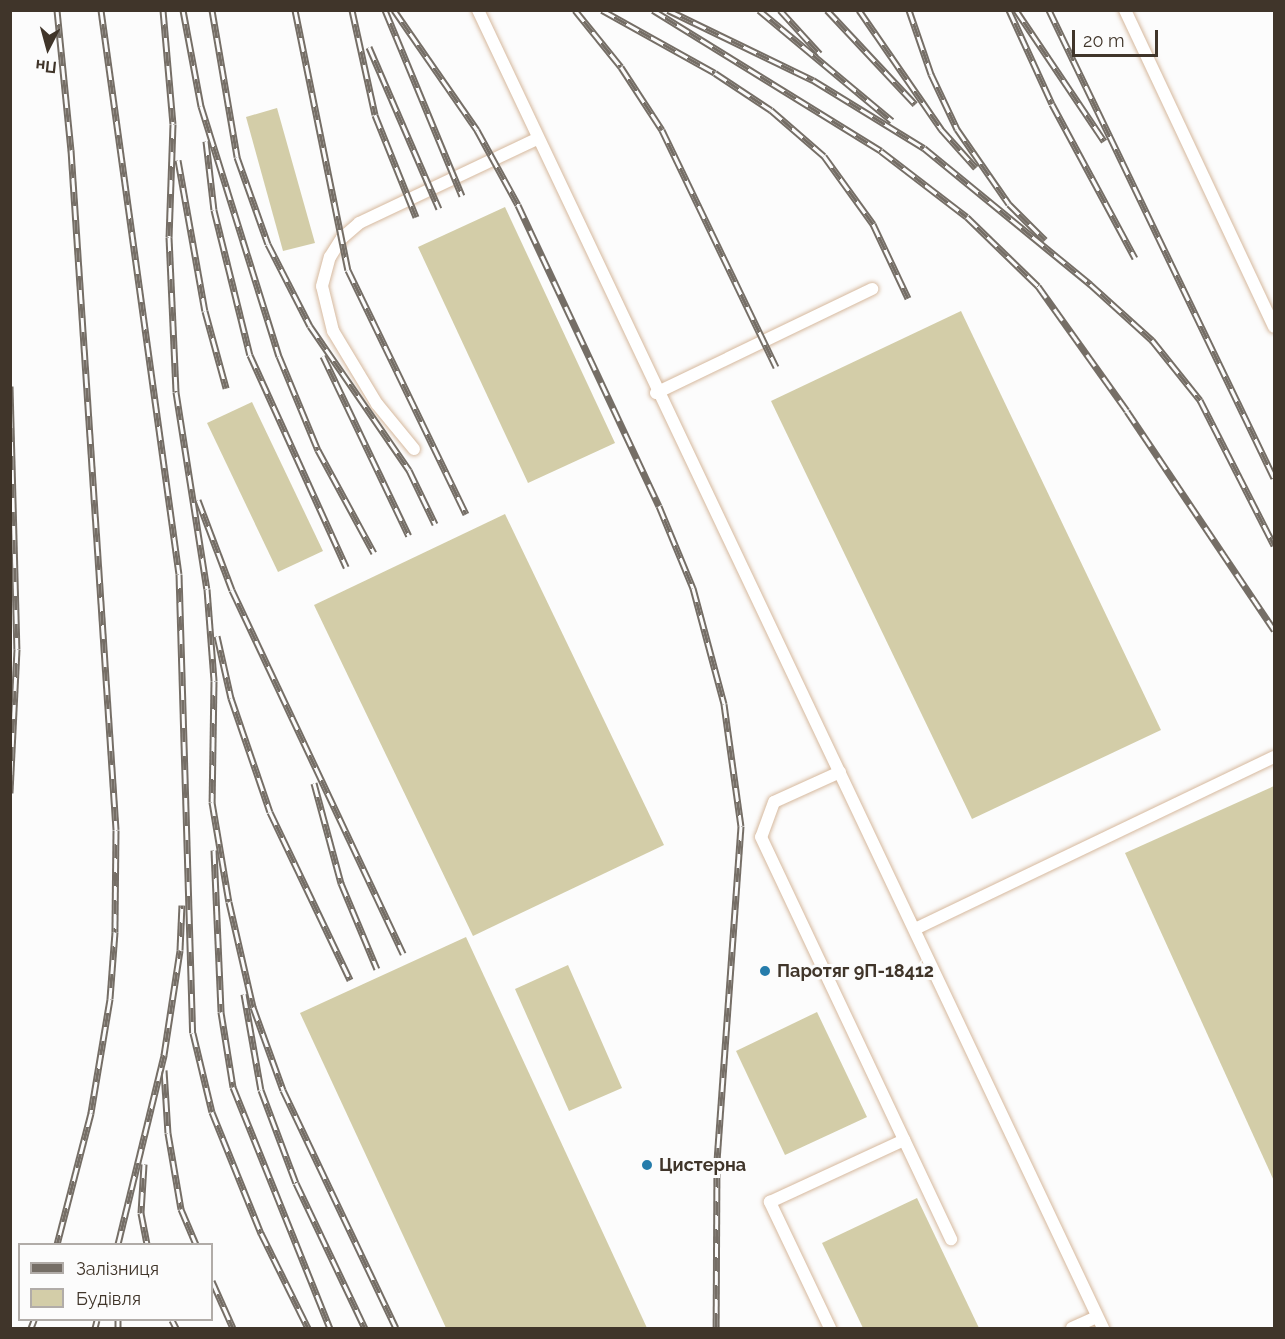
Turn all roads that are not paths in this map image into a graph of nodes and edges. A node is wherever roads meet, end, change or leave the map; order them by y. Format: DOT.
graph roads {
  1 [pos="478,10"];
  2 [pos="1125,10"];
  3 [pos="537,139"];
  4 [pos="873,289"];
  5 [pos="1275,327"];
  6 [pos="656,393"];
  7 [pos="414,449"];
  8 [pos="1275,757"];
  9 [pos="840,772"];
  10 [pos="915,929"];
  11 [pos="904,1140"];
  12 [pos="951,1239"];
  13 [pos="1097,1317"];
  14 [pos="830,1329"];
  15 [pos="1072,1329"];
  16 [pos="1102,1329"];
  1 -- 3 [label="lane"];
  2 -- 5 [label="lane"];
  3 -- 6 [label="lane"];
  3 -- 7 [label="lane"];
  4 -- 6 [label="lane"];
  6 -- 9 [label="lane"];
  8 -- 10 [label="lane"];
  9 -- 10 [label="lane"];
  9 -- 11 [label="lane"];
  10 -- 13 [label="lane"];
  11 -- 12 [label="lane"];
  11 -- 14 [label="lane"];
  13 -- 15 [label="lane"];
  13 -- 16 [label="lane"];
}
